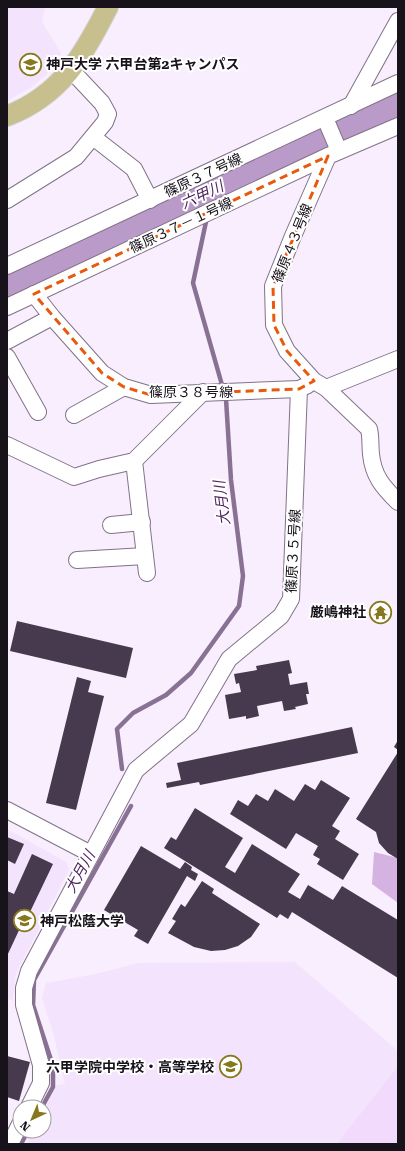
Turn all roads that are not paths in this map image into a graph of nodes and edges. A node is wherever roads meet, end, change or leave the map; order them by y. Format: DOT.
graph roads {
  1 [pos="108,7"];
  2 [pos="398,21"];
  3 [pos="71,70"];
  4 [pos="398,84"];
  5 [pos="351,106"];
  6 [pos="7,116"];
  7 [pos="325,118"];
  8 [pos="398,126"];
  9 [pos="93,137"];
  10 [pos="334,154"];
  11 [pos="7,200"];
  12 [pos="150,200"];
  13 [pos="7,266"];
  14 [pos="34,294"];
  15 [pos="7,307"];
  16 [pos="52,317"];
  17 [pos="7,341"];
  18 [pos="7,357"];
  19 [pos="398,359"];
  20 [pos="320,385"];
  21 [pos="124,387"];
  22 [pos="299,389"];
  23 [pos="203,392"];
  24 [pos="38,412"];
  25 [pos="74,415"];
  26 [pos="7,445"];
  27 [pos="134,462"];
  28 [pos="398,502"];
  29 [pos="142,522"];
  30 [pos="111,525"];
  31 [pos="145,556"];
  32 [pos="77,560"];
  33 [pos="147,573"];
  34 [pos="7,810"];
  35 [pos="91,854"];
  36 [pos="33,1099"];
  1 -- 3 [label="main road"];
  2 -- 5 [label="street"];
  3 -- 6 [label="main road"];
  3 -- 9 [label="street"];
  4 -- 5 [label="street, 篠原３７号線"];
  5 -- 7 [label="street, 篠原３７号線"];
  7 -- 10 [label="street"];
  7 -- 12 [label="street, 篠原３７号線"];
  8 -- 10 [label="street, 篠原３７－１号線"];
  9 -- 11 [label="street"];
  9 -- 12 [label="street"];
  10 -- 14 [label="street, 篠原３７－１号線"];
  10 -- 20 [label="street, 篠原４３号線"];
  12 -- 13 [label="street, 篠原３７号線"];
  14 -- 15 [label="street, 篠原３７－１号線"];
  14 -- 16 [label="street, 篠原３８号線"];
  16 -- 17 [label="street"];
  16 -- 21 [label="street, 篠原３８号線"];
  18 -- 24 [label="street"];
  19 -- 20 [label="street, 篠原３８号線"];
  20 -- 22 [label="street, 篠原３８号線"];
  20 -- 28 [label="street, 篠原４３号線"];
  21 -- 23 [label="street, 篠原３８号線"];
  21 -- 25 [label="street"];
  22 -- 23 [label="street, 篠原３８号線"];
  22 -- 35 [label="street, 篠原３５号線"];
  23 -- 27 [label="street"];
  26 -- 27 [label="street"];
  27 -- 29 [label="street"];
  29 -- 30 [label="street"];
  29 -- 31 [label="street"];
  31 -- 32 [label="street"];
  31 -- 33 [label="street"];
  34 -- 35 [label="street"];
  35 -- 36 [label="street, 篠原３５号線"];
}
